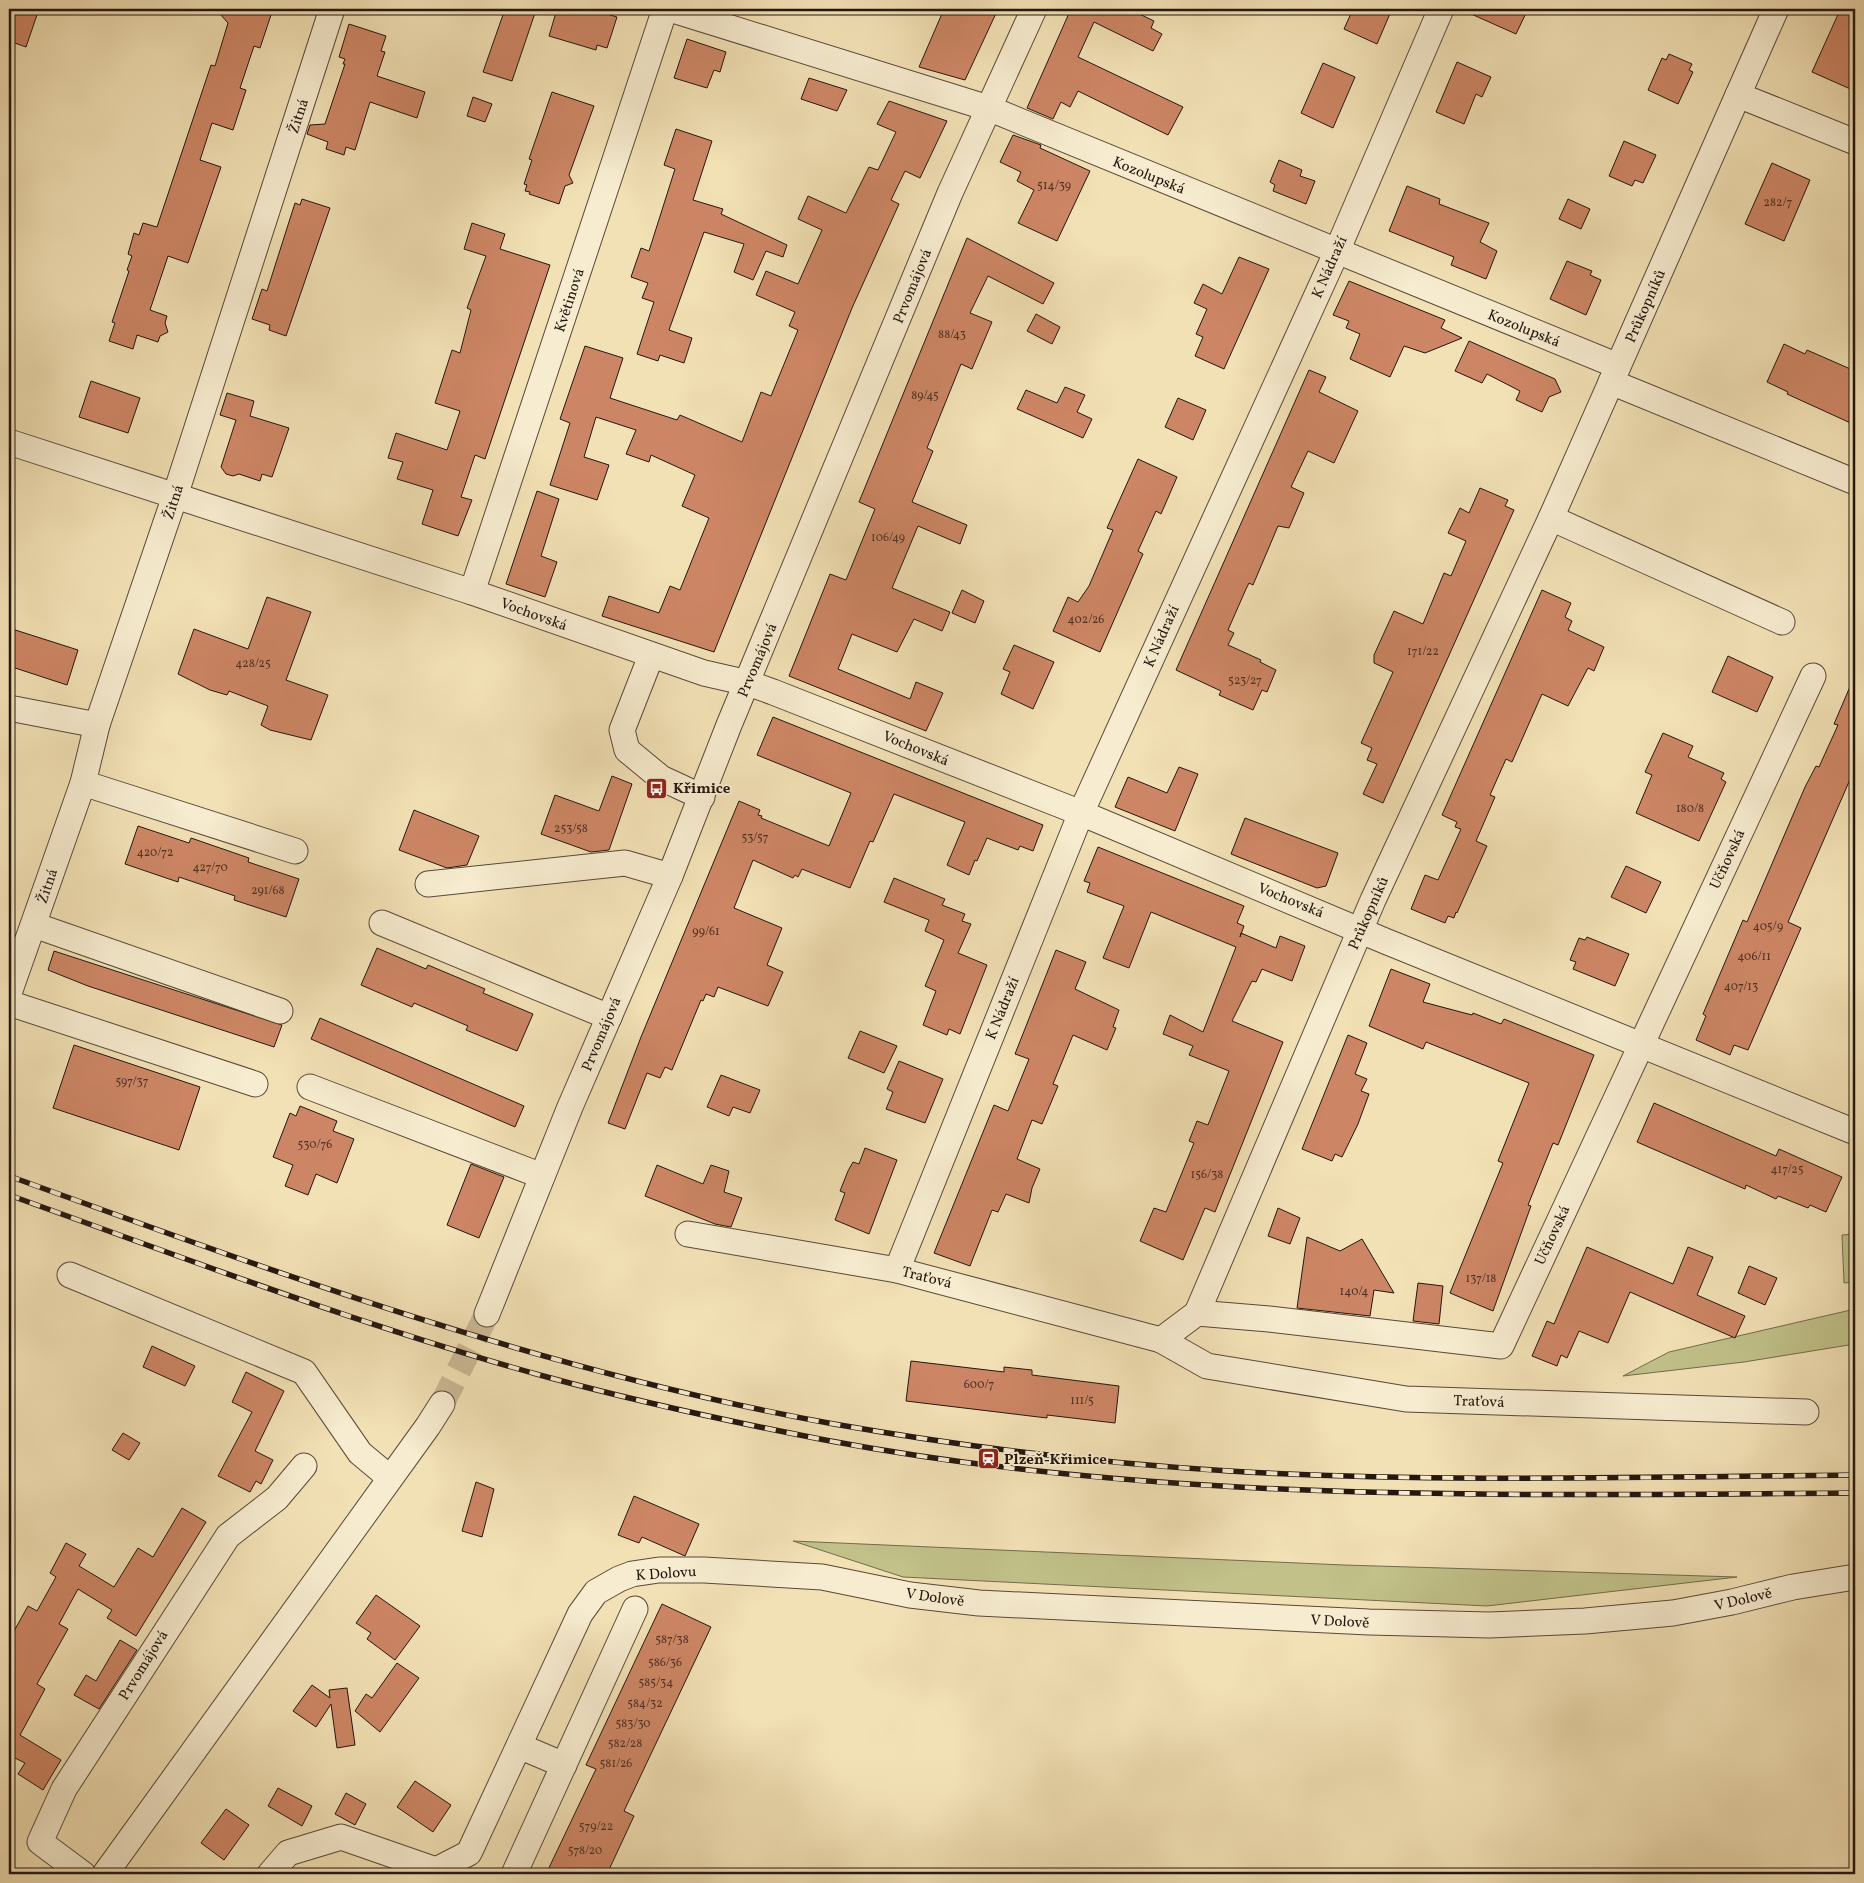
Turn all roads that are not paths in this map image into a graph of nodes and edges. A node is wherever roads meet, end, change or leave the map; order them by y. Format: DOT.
graph roads {
  1 [pos="332,9"];
  2 [pos="666,9"];
  3 [pos="670,9"];
  4 [pos="1034,9"];
  5 [pos="1440,9"];
  6 [pos="1776,9"];
  7 [pos="1738,95"];
  8 [pos="988,108"];
  9 [pos="1855,142"];
  10 [pos="1337,251"];
  11 [pos="1615,374"];
  12 [pos="9,442"];
  13 [pos="1855,482"];
  14 [pos="175,496"];
  15 [pos="1552,518"];
  16 [pos="472,592"];
  17 [pos="1782,622"];
  18 [pos="651,656"];
  19 [pos="1813,676"];
  20 [pos="748,683"];
  21 [pos="9,708"];
  22 [pos="97,726"];
  23 [pos="82,783"];
  24 [pos="702,797"];
  25 [pos="1081,813"];
  26 [pos="295,851"];
  27 [pos="670,876"];
  28 [pos="428,884"];
  29 [pos="382,924"];
  30 [pos="34,925"];
  31 [pos="1360,929"];
  32 [pos="9,993"];
  33 [pos="9,1003"];
  34 [pos="280,1011"];
  35 [pos="609,1017"];
  36 [pos="1641,1043"];
  37 [pos="255,1084"];
  38 [pos="310,1086"];
  39 [pos="1855,1132"];
  40 [pos="542,1176"];
  41 [pos="688,1234"];
  42 [pos="897,1270"];
  43 [pos="70,1276"];
  44 [pos="1197,1313"];
  45 [pos="487,1314"];
  46 [pos="1161,1340"];
  47 [pos="442,1404"];
  48 [pos="1806,1412"];
  49 [pos="304,1466"];
  50 [pos="390,1478"];
  51 [pos="822,1577"];
  52 [pos="1855,1578"];
  53 [pos="635,1608"];
  54 [pos="519,1746"];
  55 [pos="564,1765"];
  56 [pos="466,1865"];
  57 [pos="83,1874"];
  58 [pos="105,1874"];
  59 [pos="270,1874"];
  60 [pos="514,1874"];
  1 -- 14 [label="street, Žitná"];
  2 -- 16 [label="street, Květinová"];
  3 -- 8 [label="street, Kozolupská"];
  4 -- 8 [label="street, Prvomájová"];
  5 -- 10 [label="street, K Nádraží"];
  6 -- 7 [label="street, Průkopníků"];
  7 -- 9 [label="street"];
  7 -- 11 [label="street, Průkopníků"];
  8 -- 10 [label="street, Kozolupská"];
  8 -- 20 [label="street, Prvomájová"];
  10 -- 11 [label="street, Kozolupská"];
  10 -- 25 [label="street, K Nádraží"];
  11 -- 13 [label="street, Kozolupská"];
  11 -- 15 [label="street, Průkopníků"];
  12 -- 14 [label="street, Vochovská"];
  14 -- 16 [label="street, Vochovská"];
  14 -- 22 [label="street, Žitná"];
  15 -- 17 [label="street"];
  15 -- 31 [label="street, Průkopníků"];
  16 -- 18 [label="street, Vochovská"];
  18 -- 20 [label="street, Vochovská"];
  18 -- 24 [label="street"];
  19 -- 36 [label="street, Učňovská"];
  20 -- 24 [label="street, Prvomájová"];
  20 -- 25 [label="street, Vochovská"];
  21 -- 22 [label="street"];
  22 -- 23 [label="street, Žitná"];
  23 -- 26 [label="street"];
  23 -- 30 [label="street, Žitná"];
  24 -- 27 [label="street, Prvomájová"];
  25 -- 31 [label="street, Vochovská"];
  25 -- 42 [label="street, K Nádraží"];
  27 -- 28 [label="street"];
  27 -- 35 [label="street, Prvomájová"];
  29 -- 35 [label="street"];
  30 -- 32 [label="street, Žitná"];
  30 -- 34 [label="street"];
  31 -- 36 [label="street, Vochovská"];
  31 -- 44 [label="street, Průkopníků"];
  33 -- 37 [label="street"];
  35 -- 40 [label="street, Prvomájová"];
  36 -- 39 [label="street"];
  36 -- 44 [label="street, Učňovská"];
  38 -- 40 [label="street"];
  40 -- 45 [label="street, Prvomájová"];
  41 -- 42 [label="street, Traťová"];
  42 -- 46 [label="street, Traťová"];
  43 -- 50 [label="street"];
  44 -- 46 [label="street"];
  46 -- 48 [label="street, Traťová"];
  47 -- 50 [label="street"];
  49 -- 57 [label="street, Prvomájová"];
  50 -- 58 [label="street"];
  51 -- 52 [label="street, V Dolově"];
  51 -- 54 [label="street, K Dolovu"];
  53 -- 55 [label="street"];
  54 -- 55 [label="street"];
  54 -- 56 [label="street, K Dolovu"];
  55 -- 60 [label="street"];
  56 -- 59 [label="street, K Dolovu"];
}
